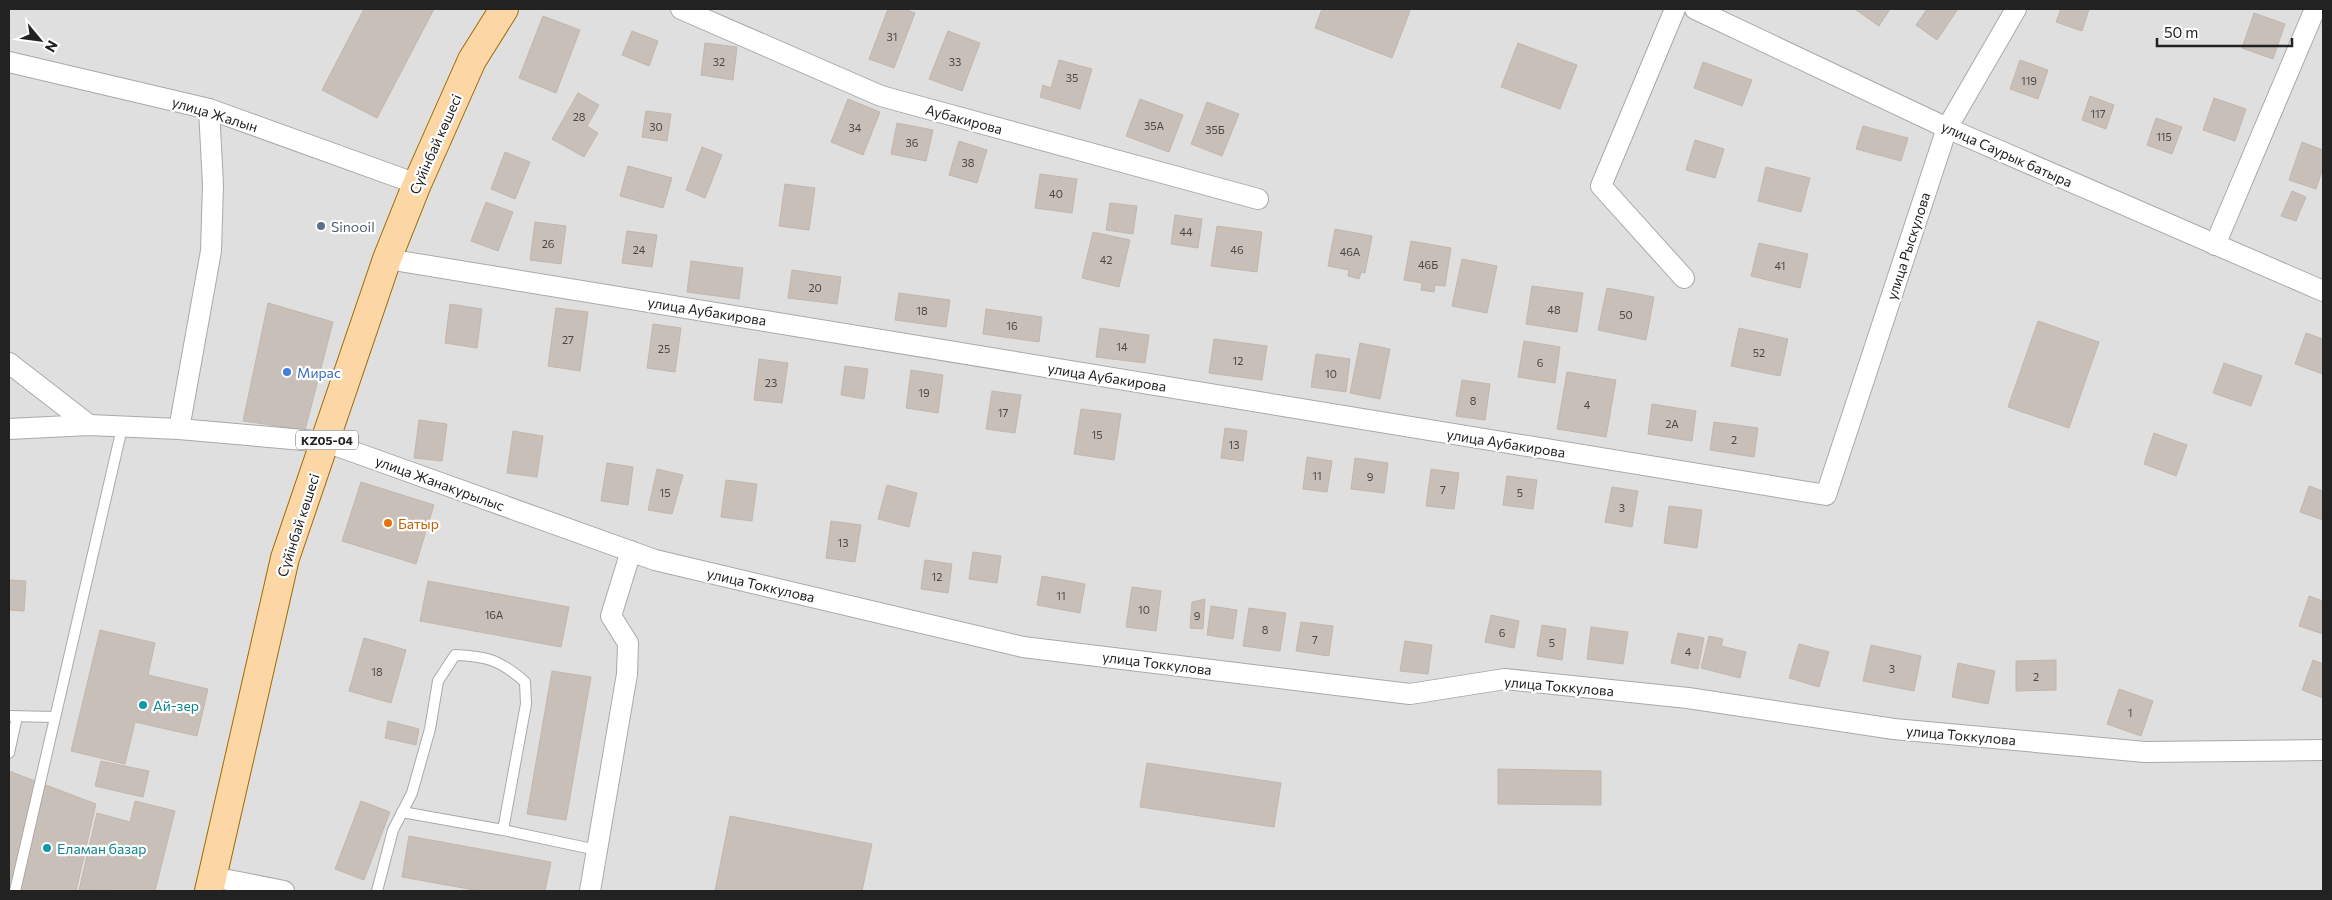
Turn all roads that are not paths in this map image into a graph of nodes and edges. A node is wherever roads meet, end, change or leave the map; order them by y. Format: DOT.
graph roads {
  1 [pos="504,9"];
  2 [pos="681,9"];
  3 [pos="1675,9"];
  4 [pos="1695,9"];
  5 [pos="2016,9"];
  6 [pos="2315,9"];
  7 [pos="9,62"];
  8 [pos="209,109"];
  9 [pos="1947,128"];
  10 [pos="416,184"];
  11 [pos="1258,199"];
  12 [pos="2215,245"];
  13 [pos="387,259"];
  14 [pos="1684,278"];
  15 [pos="2323,292"];
  16 [pos="9,364"];
  17 [pos="89,425"];
  18 [pos="122,428"];
  19 [pos="9,429"];
  20 [pos="179,429"];
  21 [pos="326,442"];
  22 [pos="1826,495"];
  23 [pos="631,551"];
  24 [pos="655,560"];
  25 [pos="13,717"];
  26 [pos="55,717"];
  27 [pos="2323,750"];
  28 [pos="9,753"];
  29 [pos="402,812"];
  30 [pos="502,830"];
  31 [pos="597,850"];
  32 [pos="211,884"];
  33 [pos="15,891"];
  34 [pos="284,891"];
  35 [pos="377,891"];
  36 [pos="590,891"];
  1 -- 10 [label="main road, Сүйінбай көшесі / KZ05-04"];
  2 -- 11 [label="street, Аубакирова"];
  3 -- 14 [label="street"];
  4 -- 9 [label="street, улица Саурык батыра"];
  5 -- 9 [label="street, улица Рыскулова"];
  6 -- 12 [label="street"];
  7 -- 8 [label="street, улица Жалын"];
  8 -- 10 [label="street, улица Жалын"];
  8 -- 20 [label="street"];
  9 -- 12 [label="street, улица Саурык батыра"];
  9 -- 22 [label="street, улица Рыскулова"];
  10 -- 13 [label="main road, Сүйінбай көшесі / KZ05-04"];
  12 -- 15 [label="street, улица Саурык батыра"];
  13 -- 21 [label="main road, Сүйінбай көшесі / KZ05-04"];
  13 -- 22 [label="street, улица Аубакирова"];
  16 -- 17 [label="street"];
  17 -- 18 [label="street, улица Жанакурылыс"];
  17 -- 19 [label="street, улица Жанакурылыс"];
  18 -- 20 [label="street, улица Жанакурылыс"];
  18 -- 26 [label="lane"];
  20 -- 21 [label="street, улица Жанакурылыс"];
  21 -- 23 [label="street, улица Жанакурылыс"];
  21 -- 32 [label="main road, Сүйінбай көшесі / KZ05-04"];
  23 -- 24 [label="street, улица Жанакурылыс"];
  23 -- 31 [label="street"];
  24 -- 27 [label="street, улица Токкулова"];
  25 -- 26 [label="lane"];
  25 -- 28 [label="lane"];
  26 -- 33 [label="lane"];
  29 -- 30 [label="lane"];
  29 -- 30 [label="lane"];
  29 -- 35 [label="lane"];
  30 -- 31 [label="lane"];
  31 -- 36 [label="street"];
  32 -- 34 [label="street"];
}
